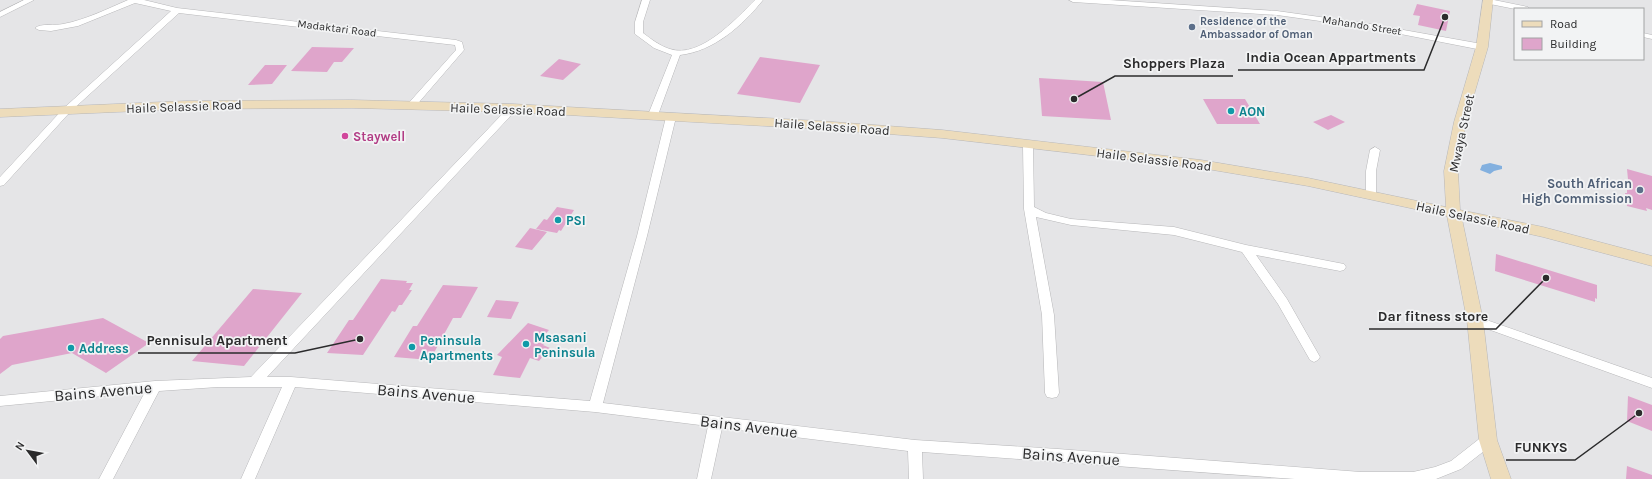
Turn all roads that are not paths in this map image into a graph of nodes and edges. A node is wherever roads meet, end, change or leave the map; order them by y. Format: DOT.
graph roads {
  1 [pos="30,0"];
  2 [pos="135,0"];
  3 [pos="646,0"];
  4 [pos="759,0"];
  5 [pos="1073,0"];
  6 [pos="1488,0"];
  7 [pos="1521,8"];
  8 [pos="177,10"];
  9 [pos="0,15"];
  10 [pos="39,28"];
  11 [pos="1482,47"];
  12 [pos="677,53"];
  13 [pos="411,106"];
  14 [pos="513,108"];
  15 [pos="66,110"];
  16 [pos="0,113"];
  17 [pos="653,115"];
  18 [pos="671,117"];
  19 [pos="1028,145"];
  20 [pos="1375,150"];
  21 [pos="0,183"];
  22 [pos="1371,195"];
  23 [pos="1029,209"];
  24 [pos="1453,212"];
  25 [pos="1246,249"];
  26 [pos="1652,260"];
  27 [pos="1340,267"];
  28 [pos="1475,320"];
  29 [pos="1314,357"];
  30 [pos="255,381"];
  31 [pos="290,382"];
  32 [pos="1652,383"];
  33 [pos="155,386"];
  34 [pos="1052,393"];
  35 [pos="0,401"];
  36 [pos="594,407"];
  37 [pos="716,422"];
  38 [pos="1488,440"];
  39 [pos="914,446"];
  40 [pos="106,479"];
  41 [pos="248,479"];
  42 [pos="704,479"];
  43 [pos="916,479"];
  44 [pos="1362,479"];
  45 [pos="1501,479"];
  1 -- 9 [label="street"];
  2 -- 8 [label="street, Madaktari Road"];
  2 -- 10 [label="street"];
  3 -- 12 [label="street"];
  4 -- 12 [label="street"];
  5 -- 11 [label="street, Mahando Street"];
  6 -- 7 [label="street"];
  6 -- 11 [label="street, Mwaya Street"];
  8 -- 13 [label="street, Madaktari Road"];
  8 -- 15 [label="street"];
  11 -- 24 [label="street, Mwaya Street"];
  12 -- 17 [label="street"];
  13 -- 14 [label="street, Haile Selassie Road"];
  13 -- 15 [label="street, Haile Selassie Road"];
  14 -- 17 [label="street, Haile Selassie Road"];
  14 -- 30 [label="street"];
  15 -- 16 [label="street, Haile Selassie Road"];
  15 -- 21 [label="street"];
  17 -- 18 [label="street, Haile Selassie Road"];
  18 -- 19 [label="street, Haile Selassie Road"];
  18 -- 36 [label="street"];
  19 -- 22 [label="street, Haile Selassie Road"];
  19 -- 23 [label="street"];
  20 -- 22 [label="street"];
  22 -- 24 [label="street, Haile Selassie Road"];
  23 -- 25 [label="street"];
  23 -- 34 [label="street"];
  24 -- 26 [label="street, Haile Selassie Road"];
  24 -- 28 [label="street, Mwaya Street"];
  25 -- 27 [label="street"];
  25 -- 29 [label="street"];
  28 -- 32 [label="street"];
  28 -- 38 [label="street, Mwaya Street"];
  30 -- 31 [label="street, Bains Avenue"];
  30 -- 33 [label="street, Bains Avenue"];
  31 -- 36 [label="street, Bains Avenue"];
  31 -- 41 [label="street"];
  33 -- 35 [label="street, Bains Avenue"];
  33 -- 40 [label="street"];
  36 -- 37 [label="street, Bains Avenue"];
  37 -- 39 [label="street, Bains Avenue"];
  37 -- 42 [label="street"];
  38 -- 44 [label="street, Bains Avenue"];
  38 -- 45 [label="street, Mwaya Street"];
  39 -- 43 [label="street"];
  39 -- 44 [label="street, Bains Avenue"];
}
